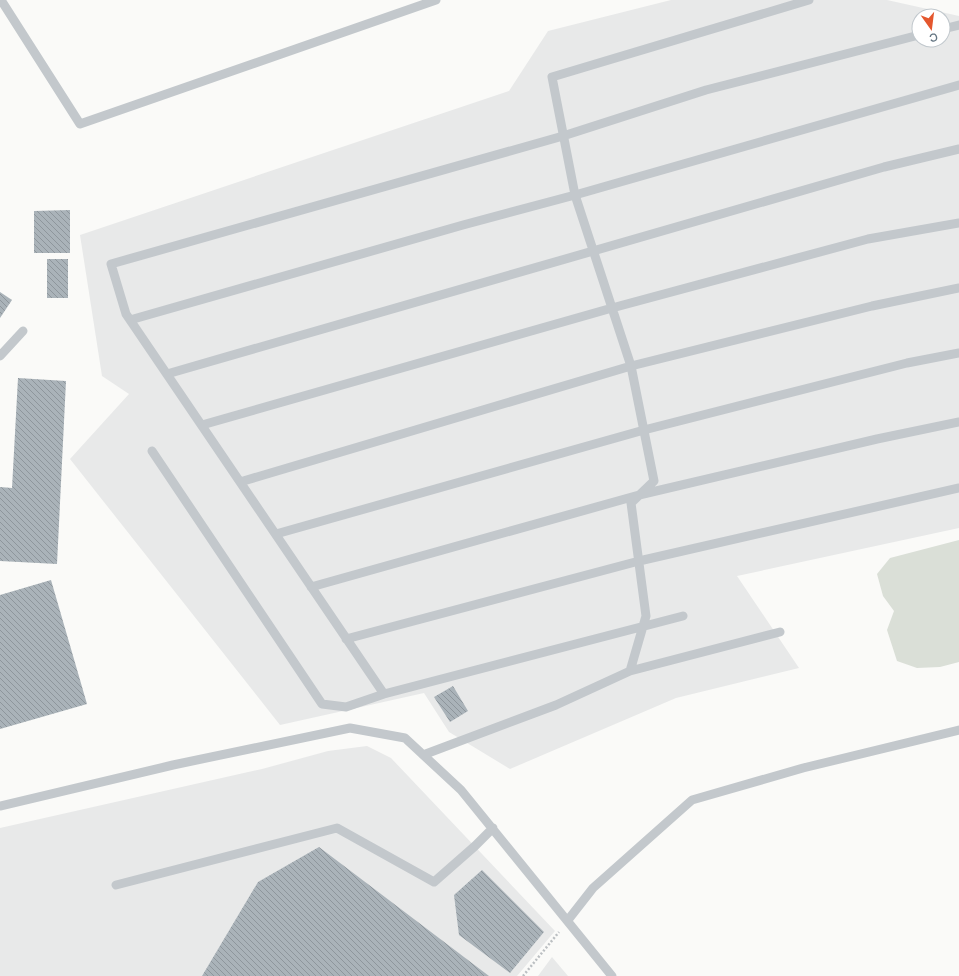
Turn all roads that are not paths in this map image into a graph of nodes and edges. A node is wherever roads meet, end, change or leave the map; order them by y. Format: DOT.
graph roads {
  1 [pos="1,0"];
  2 [pos="436,0"];
  3 [pos="809,0"];
  4 [pos="911,37"];
  5 [pos="959,85"];
  6 [pos="563,136"];
  7 [pos="959,149"];
  8 [pos="575,195"];
  9 [pos="959,223"];
  10 [pos="594,252"];
  11 [pos="959,288"];
  12 [pos="612,308"];
  13 [pos="130,320"];
  14 [pos="23,331"];
  15 [pos="959,353"];
  16 [pos="0,356"];
  17 [pos="631,366"];
  18 [pos="167,374"];
  19 [pos="959,422"];
  20 [pos="202,425"];
  21 [pos="644,430"];
  22 [pos="152,451"];
  23 [pos="240,482"];
  24 [pos="959,488"];
  25 [pos="639,495"];
  26 [pos="276,534"];
  27 [pos="639,561"];
  28 [pos="311,587"];
  29 [pos="683,616"];
  30 [pos="643,627"];
  31 [pos="780,632"];
  32 [pos="346,639"];
  33 [pos="630,671"];
  34 [pos="384,694"];
  35 [pos="959,730"];
  36 [pos="423,755"];
  37 [pos="0,806"];
  38 [pos="493,828"];
  39 [pos="116,885"];
  40 [pos="568,920"];
  41 [pos="612,976"];
  1 -- 2 [label="lane"];
  3 -- 6 [label="lane"];
  4 -- 6 [label="lane"];
  5 -- 8 [label="lane"];
  6 -- 8 [label="lane"];
  6 -- 13 [label="lane"];
  7 -- 10 [label="lane"];
  8 -- 10 [label="lane"];
  8 -- 13 [label="lane"];
  9 -- 12 [label="lane"];
  10 -- 12 [label="lane"];
  10 -- 18 [label="lane"];
  11 -- 17 [label="lane"];
  12 -- 17 [label="lane"];
  12 -- 20 [label="lane"];
  13 -- 18 [label="lane"];
  14 -- 16 [label="lane"];
  15 -- 21 [label="lane"];
  17 -- 21 [label="lane"];
  17 -- 23 [label="lane"];
  18 -- 20 [label="lane"];
  19 -- 25 [label="lane"];
  20 -- 23 [label="lane"];
  21 -- 25 [label="lane"];
  21 -- 26 [label="lane"];
  22 -- 34 [label="lane"];
  23 -- 26 [label="lane"];
  24 -- 27 [label="lane"];
  25 -- 27 [label="lane"];
  25 -- 28 [label="lane"];
  26 -- 28 [label="lane"];
  27 -- 30 [label="lane"];
  27 -- 32 [label="lane"];
  28 -- 32 [label="lane"];
  29 -- 30 [label="lane"];
  30 -- 33 [label="lane"];
  30 -- 34 [label="lane"];
  31 -- 33 [label="lane"];
  32 -- 34 [label="lane"];
  33 -- 36 [label="lane"];
  35 -- 40 [label="lane"];
  36 -- 37 [label="lane"];
  36 -- 38 [label="lane"];
  38 -- 39 [label="lane"];
  38 -- 40 [label="lane"];
  40 -- 41 [label="lane"];
}
